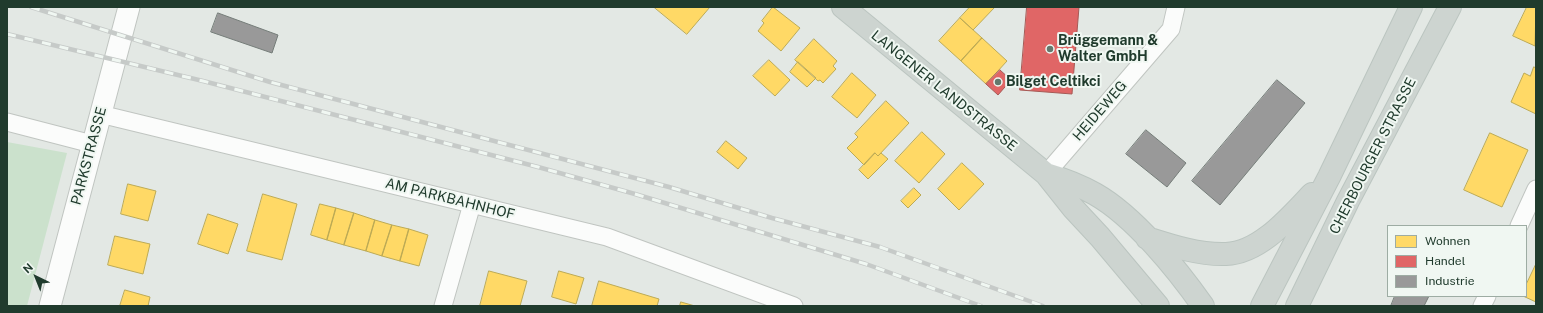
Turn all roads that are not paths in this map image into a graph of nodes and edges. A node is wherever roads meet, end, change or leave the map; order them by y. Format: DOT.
graph roads {
  1 [pos="129,7"];
  2 [pos="843,7"];
  3 [pos="1176,7"];
  4 [pos="1411,7"];
  5 [pos="1450,7"];
  6 [pos="100,114"];
  7 [pos="7,122"];
  8 [pos="92,144"];
  9 [pos="1046,174"];
  10 [pos="1329,177"];
  11 [pos="1536,189"];
  12 [pos="472,204"];
  13 [pos="1519,225"];
  14 [pos="1147,238"];
  15 [pos="1486,297"];
  16 [pos="786,305"];
  17 [pos="50,306"];
  18 [pos="443,306"];
  19 [pos="1158,306"];
  20 [pos="1203,306"];
  21 [pos="1262,306"];
  22 [pos="1296,306"];
  23 [pos="1482,306"];
  1 -- 6 [label="street, PARKSTRASSE"];
  2 -- 9 [label="main road, LANGENER LANDSTRASSE"];
  3 -- 9 [label="street, HEIDEWEG"];
  4 -- 10 [label="main road"];
  5 -- 22 [label="main road, CHERBOURGER STRASSE"];
  6 -- 8 [label="street, PARKSTRASSE"];
  6 -- 12 [label="street, AM PARKBAHNHOF"];
  7 -- 8 [label="street"];
  8 -- 17 [label="street, PARKSTRASSE"];
  9 -- 14 [label="main road, LANGENER LANDSTRASSE"];
  9 -- 19 [label="main road, LANGENER LANDSTRASSE"];
  10 -- 14 [label="main road"];
  10 -- 21 [label="main road"];
  11 -- 13 [label="street"];
  12 -- 16 [label="street, AM PARKBAHNHOF"];
  12 -- 18 [label="street"];
  14 -- 20 [label="main road, LANGENER LANDSTRASSE"];
  15 -- 23 [label="street"];
}
